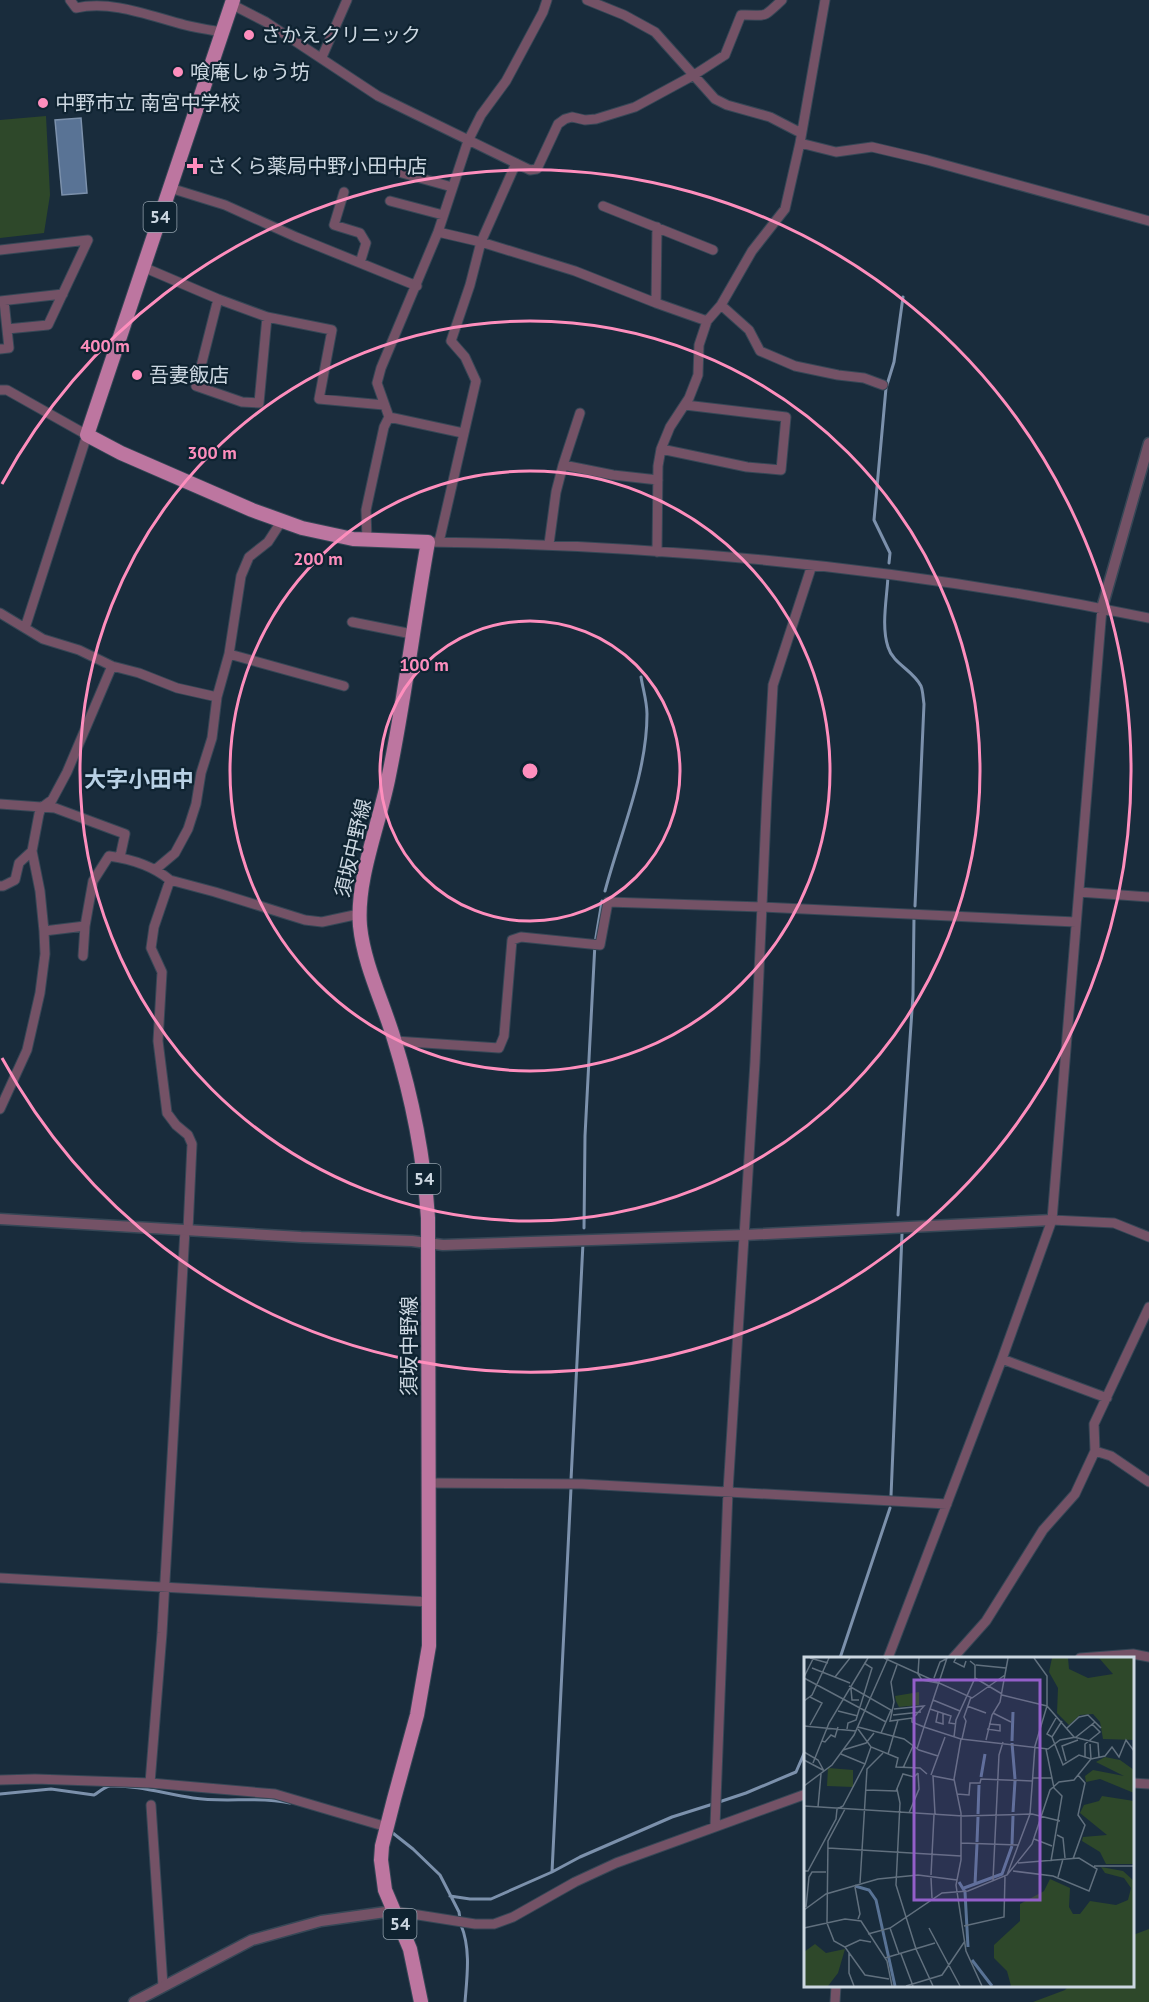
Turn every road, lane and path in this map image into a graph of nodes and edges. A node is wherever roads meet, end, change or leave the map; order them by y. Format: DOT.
graph roads {
  1 [pos="70,0"];
  2 [pos="347,0"];
  3 [pos="547,0"];
  4 [pos="587,0"];
  5 [pos="782,0"];
  6 [pos="825,0"];
  7 [pos="228,1"];
  8 [pos="222,32"];
  9 [pos="322,57"];
  10 [pos="694,75"];
  11 [pos="800,138"];
  12 [pos="468,141"];
  13 [pos="516,163"];
  14 [pos="402,173"];
  15 [pos="452,187"];
  16 [pos="170,188"];
  17 [pos="344,192"];
  18 [pos="390,201"];
  19 [pos="603,206"];
  20 [pos="443,215"];
  21 [pos="1149,221"];
  22 [pos="657,227"];
  23 [pos="438,232"];
  24 [pos="481,242"];
  25 [pos="0,250"];
  26 [pos="713,250"];
  27 [pos="360,263"];
  28 [pos="143,267"];
  29 [pos="417,286"];
  30 [pos="63,294"];
  31 [pos="218,299"];
  32 [pos="2,301"];
  33 [pos="656,303"];
  34 [pos="721,305"];
  35 [pos="267,317"];
  36 [pos="707,321"];
  37 [pos="7,329"];
  38 [pos="0,349"];
  39 [pos="883,385"];
  40 [pos="0,390"];
  41 [pos="384,405"];
  42 [pos="685,405"];
  43 [pos="580,413"];
  44 [pos="388,417"];
  45 [pos="464,433"];
  46 [pos="87,435"];
  47 [pos="1149,443"];
  48 [pos="661,449"];
  49 [pos="563,465"];
  50 [pos="658,480"];
  51 [pos="281,522"];
  52 [pos="367,540"];
  53 [pos="434,542"];
  54 [pos="549,544"];
  55 [pos="657,552"];
  56 [pos="812,565"];
  57 [pos="1101,608"];
  58 [pos="0,613"];
  59 [pos="1149,618"];
  60 [pos="352,622"];
  61 [pos="25,628"];
  62 [pos="412,634"];
  63 [pos="229,654"];
  64 [pos="112,666"];
  65 [pos="344,686"];
  66 [pos="217,697"];
  67 [pos="0,804"];
  68 [pos="41,808"];
  69 [pos="32,851"];
  70 [pos="120,857"];
  71 [pos="156,869"];
  72 [pos="170,880"];
  73 [pos="0,886"];
  74 [pos="1079,892"];
  75 [pos="1149,897"];
  76 [pos="762,907"];
  77 [pos="359,914"];
  78 [pos="1076,922"];
  79 [pos="85,926"];
  80 [pos="44,931"];
  81 [pos="83,956"];
  82 [pos="395,1041"];
  83 [pos="0,1109"];
  84 [pos="0,1219"];
  85 [pos="1052,1220"];
  86 [pos="187,1230"];
  87 [pos="744,1234"];
  88 [pos="1149,1237"];
  89 [pos="428,1243"];
  90 [pos="1149,1307"];
  91 [pos="1002,1359"];
  92 [pos="1107,1398"];
  93 [pos="1095,1451"];
  94 [pos="1149,1482"];
  95 [pos="429,1483"];
  96 [pos="728,1491"];
  97 [pos="947,1504"];
  98 [pos="0,1578"];
  99 [pos="164,1588"];
  100 [pos="429,1602"];
  101 [pos="889,1657"];
  102 [pos="955,1657"];
  103 [pos="1101,1657"];
  104 [pos="1149,1657"];
  105 [pos="0,1780"];
  106 [pos="150,1783"];
  107 [pos="1134,1783"];
  108 [pos="1149,1784"];
  109 [pos="804,1795"];
  110 [pos="151,1805"];
  111 [pos="715,1826"];
  112 [pos="387,1827"];
  113 [pos="393,1911"];
  114 [pos="163,1986"];
  115 [pos="836,1987"];
  116 [pos="134,2002"];
  117 [pos="421,2002"];
  118 [pos="835,2002"];
  1 -- 8 [label="street"];
  2 -- 9 [label="street"];
  3 -- 12 [label="street"];
  4 -- 10 [label="street"];
  5 -- 10 [label="street"];
  6 -- 11 [label="street"];
  7 -- 8 [label="main road, 54"];
  7 -- 9 [label="street"];
  8 -- 16 [label="main road, 54"];
  9 -- 12 [label="street"];
  10 -- 11 [label="street"];
  10 -- 13 [label="street"];
  11 -- 21 [label="street"];
  11 -- 34 [label="street"];
  12 -- 13 [label="street"];
  12 -- 15 [label="street"];
  13 -- 24 [label="street"];
  14 -- 15 [label="street"];
  15 -- 20 [label="street"];
  16 -- 27 [label="street"];
  16 -- 28 [label="main road, 54"];
  17 -- 27 [label="street"];
  18 -- 20 [label="street"];
  19 -- 22 [label="street"];
  20 -- 23 [label="street"];
  22 -- 26 [label="street"];
  22 -- 33 [label="street"];
  23 -- 24 [label="street"];
  23 -- 29 [label="street"];
  24 -- 33 [label="street"];
  24 -- 45 [label="street"];
  25 -- 30 [label="street"];
  27 -- 29 [label="street"];
  28 -- 31 [label="street"];
  28 -- 46 [label="main road, 54"];
  29 -- 41 [label="street"];
  30 -- 32 [label="street"];
  30 -- 37 [label="street"];
  31 -- 35 [label="street"];
  31 -- 35 [label="street"];
  32 -- 37 [label="street"];
  33 -- 36 [label="street"];
  34 -- 36 [label="street"];
  34 -- 39 [label="street"];
  35 -- 41 [label="street"];
  36 -- 42 [label="street"];
  37 -- 38 [label="street"];
  40 -- 46 [label="street"];
  41 -- 44 [label="street"];
  42 -- 48 [label="street"];
  42 -- 48 [label="street"];
  43 -- 49 [label="street"];
  44 -- 45 [label="street"];
  44 -- 52 [label="street"];
  45 -- 53 [label="street"];
  46 -- 51 [label="main road"];
  46 -- 61 [label="street"];
  47 -- 57 [label="street"];
  48 -- 50 [label="street"];
  49 -- 50 [label="street"];
  49 -- 54 [label="street"];
  50 -- 55 [label="street"];
  51 -- 52 [label="main road"];
  51 -- 63 [label="street"];
  52 -- 53 [label="main road"];
  53 -- 54 [label="street"];
  53 -- 62 [label="main road, 須坂中野線 / 54"];
  54 -- 55 [label="street"];
  55 -- 56 [label="street"];
  56 -- 57 [label="street"];
  56 -- 76 [label="street"];
  57 -- 59 [label="street"];
  57 -- 74 [label="street"];
  58 -- 61 [label="street"];
  60 -- 62 [label="street"];
  61 -- 64 [label="street"];
  62 -- 77 [label="main road, 須坂中野線 / 54"];
  63 -- 65 [label="street"];
  63 -- 66 [label="street"];
  64 -- 66 [label="street"];
  64 -- 68 [label="street"];
  66 -- 71 [label="street"];
  67 -- 68 [label="street"];
  68 -- 69 [label="street"];
  68 -- 70 [label="street"];
  69 -- 73 [label="street"];
  69 -- 80 [label="street"];
  70 -- 71 [label="street"];
  70 -- 79 [label="street"];
  71 -- 72 [label="street"];
  72 -- 77 [label="street"];
  72 -- 86 [label="street"];
  74 -- 75 [label="street"];
  74 -- 78 [label="street"];
  76 -- 78 [label="street"];
  76 -- 82 [label="street"];
  76 -- 87 [label="street"];
  77 -- 82 [label="main road, 須坂中野線 / 54"];
  78 -- 85 [label="street"];
  79 -- 80 [label="street"];
  79 -- 81 [label="street"];
  80 -- 83 [label="street"];
  82 -- 89 [label="main road, 須坂中野線 / 54"];
  84 -- 86 [label="street"];
  85 -- 87 [label="street"];
  85 -- 88 [label="street"];
  85 -- 91 [label="street"];
  86 -- 89 [label="street"];
  86 -- 99 [label="street"];
  87 -- 89 [label="street"];
  87 -- 96 [label="street"];
  89 -- 95 [label="main road, 須坂中野線 / 54"];
  90 -- 92 [label="street"];
  91 -- 92 [label="street"];
  91 -- 97 [label="street"];
  92 -- 93 [label="street"];
  93 -- 94 [label="street"];
  93 -- 102 [label="street"];
  95 -- 96 [label="street"];
  95 -- 100 [label="main road, 須坂中野線 / 54"];
  96 -- 97 [label="street"];
  96 -- 111 [label="street"];
  97 -- 101 [label="street"];
  98 -- 99 [label="street"];
  99 -- 100 [label="street"];
  99 -- 106 [label="street"];
  100 -- 112 [label="main road, 須坂中野線 / 54"];
  103 -- 104 [label="street"];
  105 -- 106 [label="street"];
  106 -- 112 [label="street"];
  107 -- 108 [label="street"];
  109 -- 111 [label="street"];
  110 -- 114 [label="street"];
  111 -- 113 [label="street"];
  112 -- 113 [label="main road, 須坂中野線 / 54"];
  113 -- 114 [label="street"];
  113 -- 117 [label="main road, 須坂中野線 / 54"];
  114 -- 116 [label="street"];
  115 -- 118 [label="street"];
}
